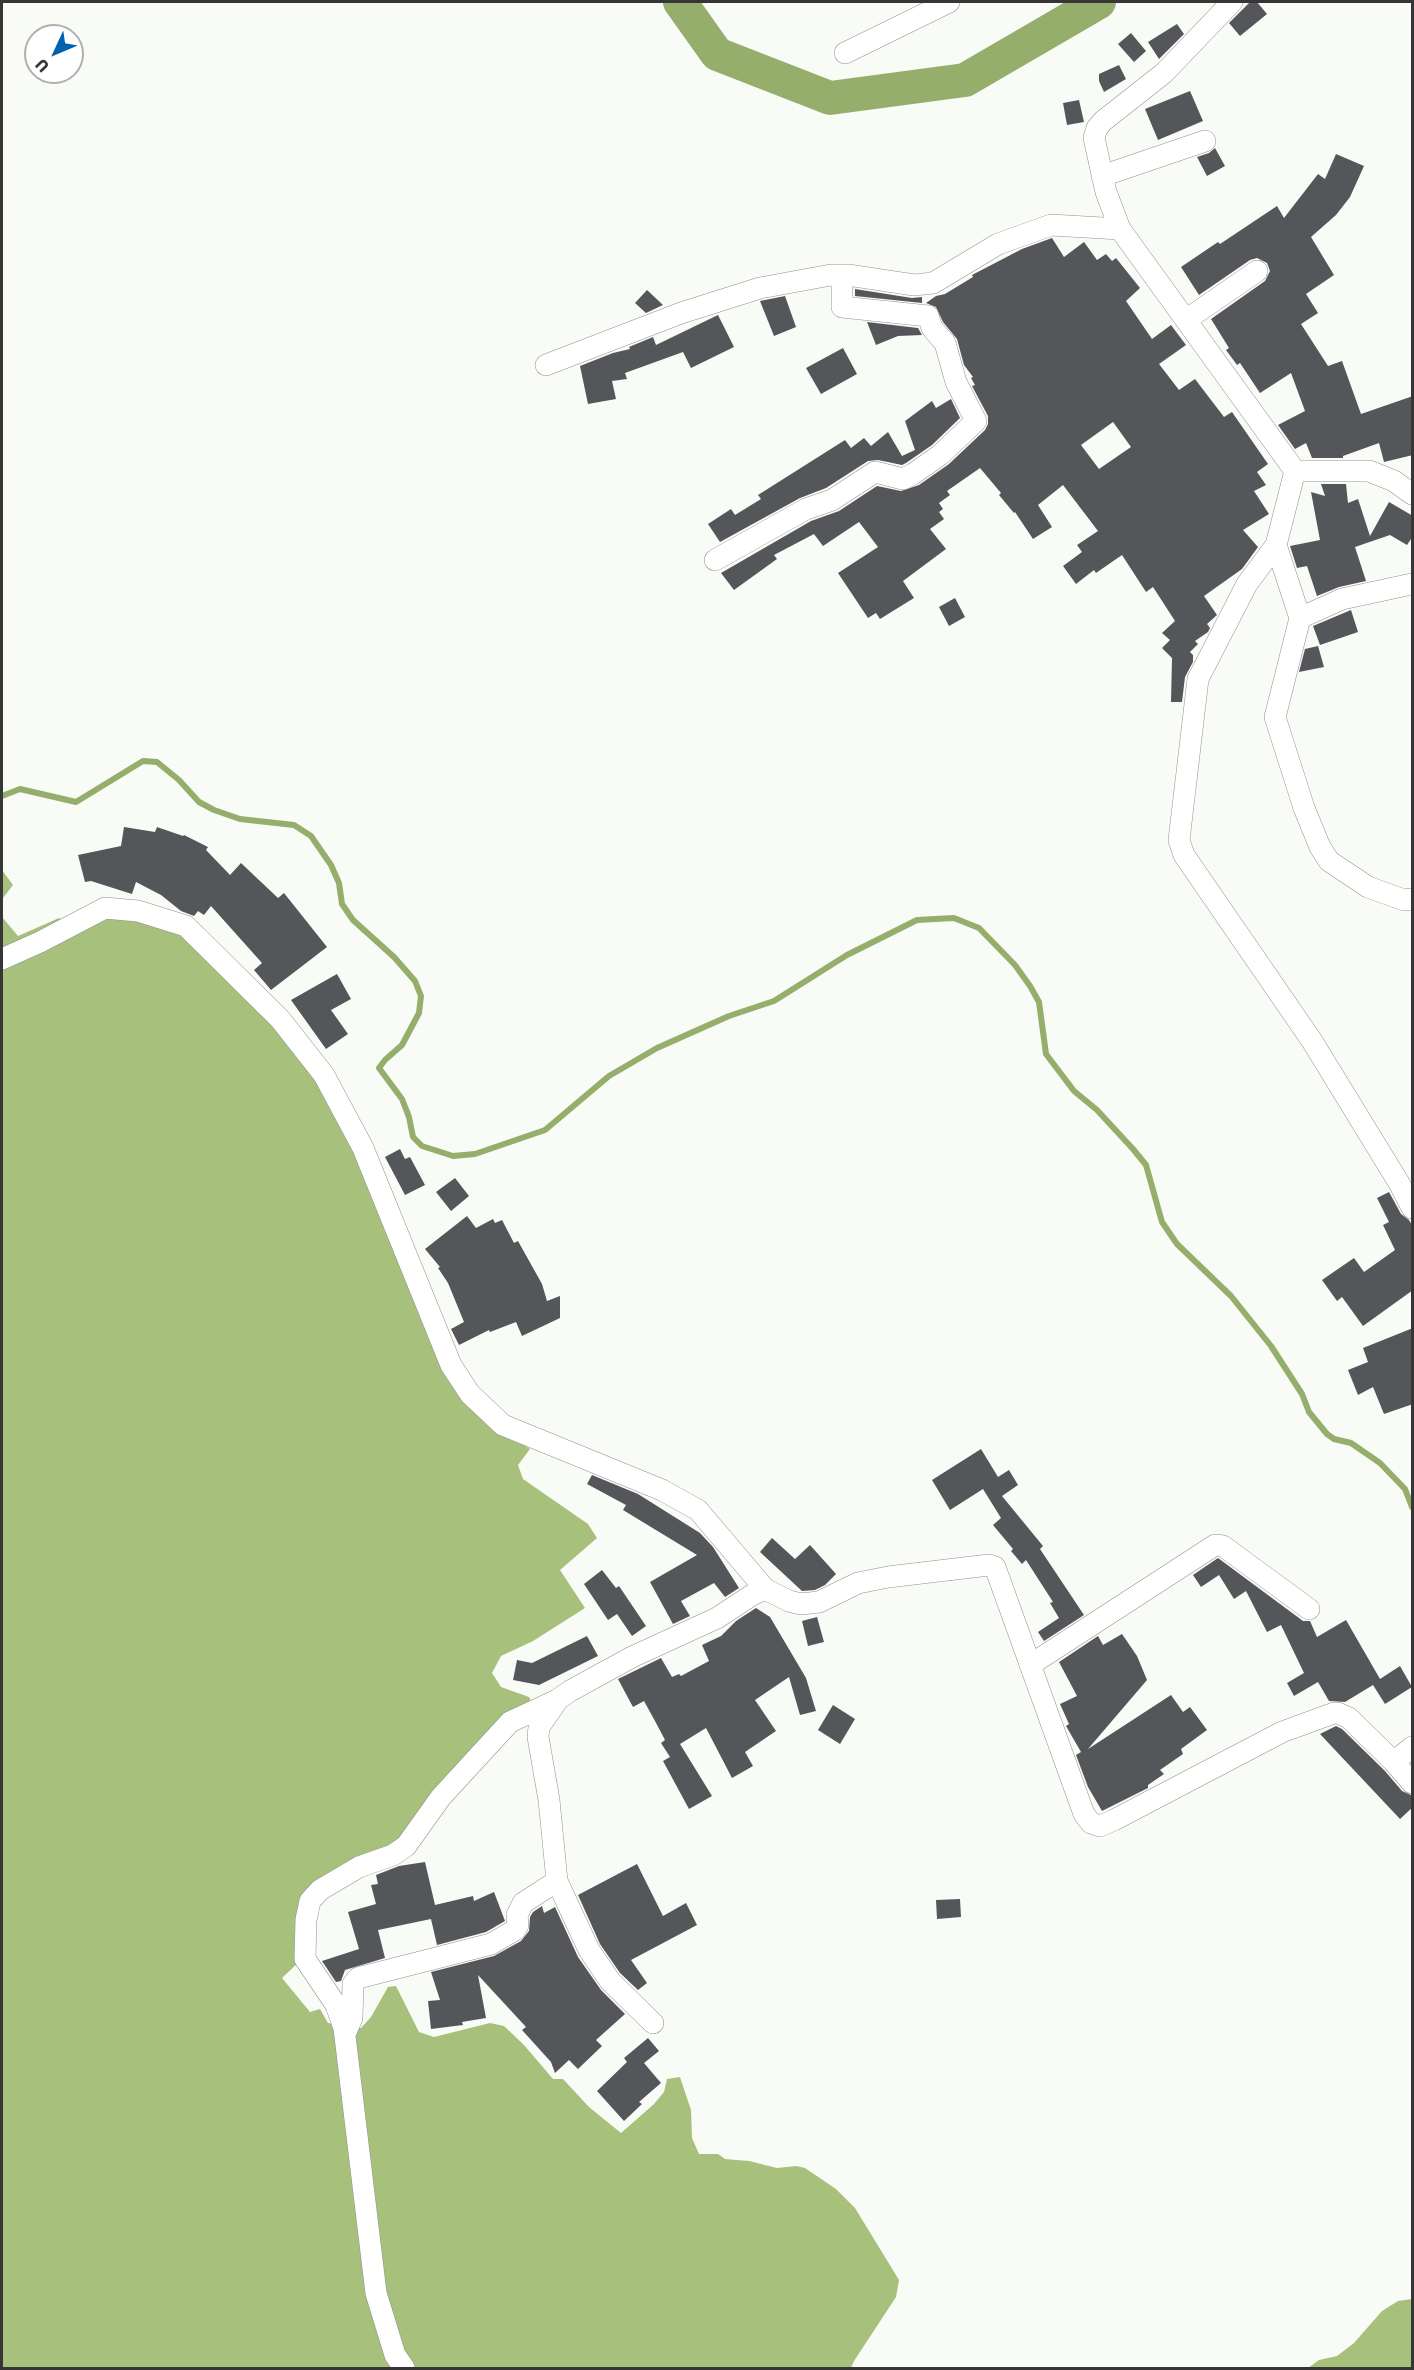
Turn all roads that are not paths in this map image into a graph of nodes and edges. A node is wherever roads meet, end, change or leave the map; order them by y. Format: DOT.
graph roads {
  1 [pos="949,2"];
  2 [pos="1232,2"];
  3 [pos="845,53"];
  4 [pos="1205,141"];
  5 [pos="1102,176"];
  6 [pos="1120,229"];
  7 [pos="1257,271"];
  8 [pos="842,275"];
  9 [pos="1186,320"];
  10 [pos="546,365"];
  11 [pos="1295,471"];
  12 [pos="1413,494"];
  13 [pos="1276,545"];
  14 [pos="715,560"];
  15 [pos="1413,584"];
  16 [pos="1300,618"];
  17 [pos="1413,899"];
  18 [pos="2,959"];
  19 [pos="1413,1209"];
  20 [pos="765,1589"];
  21 [pos="1309,1609"];
  22 [pos="1030,1665"];
  23 [pos="557,1700"];
  24 [pos="1413,1747"];
  25 [pos="1394,1762"];
  26 [pos="1413,1783"];
  27 [pos="556,1881"];
  28 [pos="653,2023"];
  29 [pos="345,2035"];
  30 [pos="404,2368"];
  1 -- 3 [label="street"];
  2 -- 5 [label="street"];
  4 -- 5 [label="street"];
  5 -- 6 [label="street"];
  6 -- 8 [label="street"];
  6 -- 9 [label="street"];
  7 -- 9 [label="street"];
  8 -- 10 [label="street"];
  8 -- 14 [label="street"];
  9 -- 11 [label="street"];
  11 -- 12 [label="street"];
  11 -- 13 [label="street"];
  13 -- 16 [label="street"];
  13 -- 19 [label="street"];
  15 -- 16 [label="street"];
  16 -- 17 [label="street"];
  18 -- 20 [label="street"];
  20 -- 22 [label="street"];
  20 -- 23 [label="street"];
  21 -- 22 [label="street"];
  22 -- 25 [label="street"];
  23 -- 27 [label="street"];
  23 -- 29 [label="street"];
  24 -- 25 [label="street"];
  25 -- 26 [label="street"];
  27 -- 28 [label="street"];
  27 -- 29 [label="street"];
  29 -- 30 [label="street"];
}
